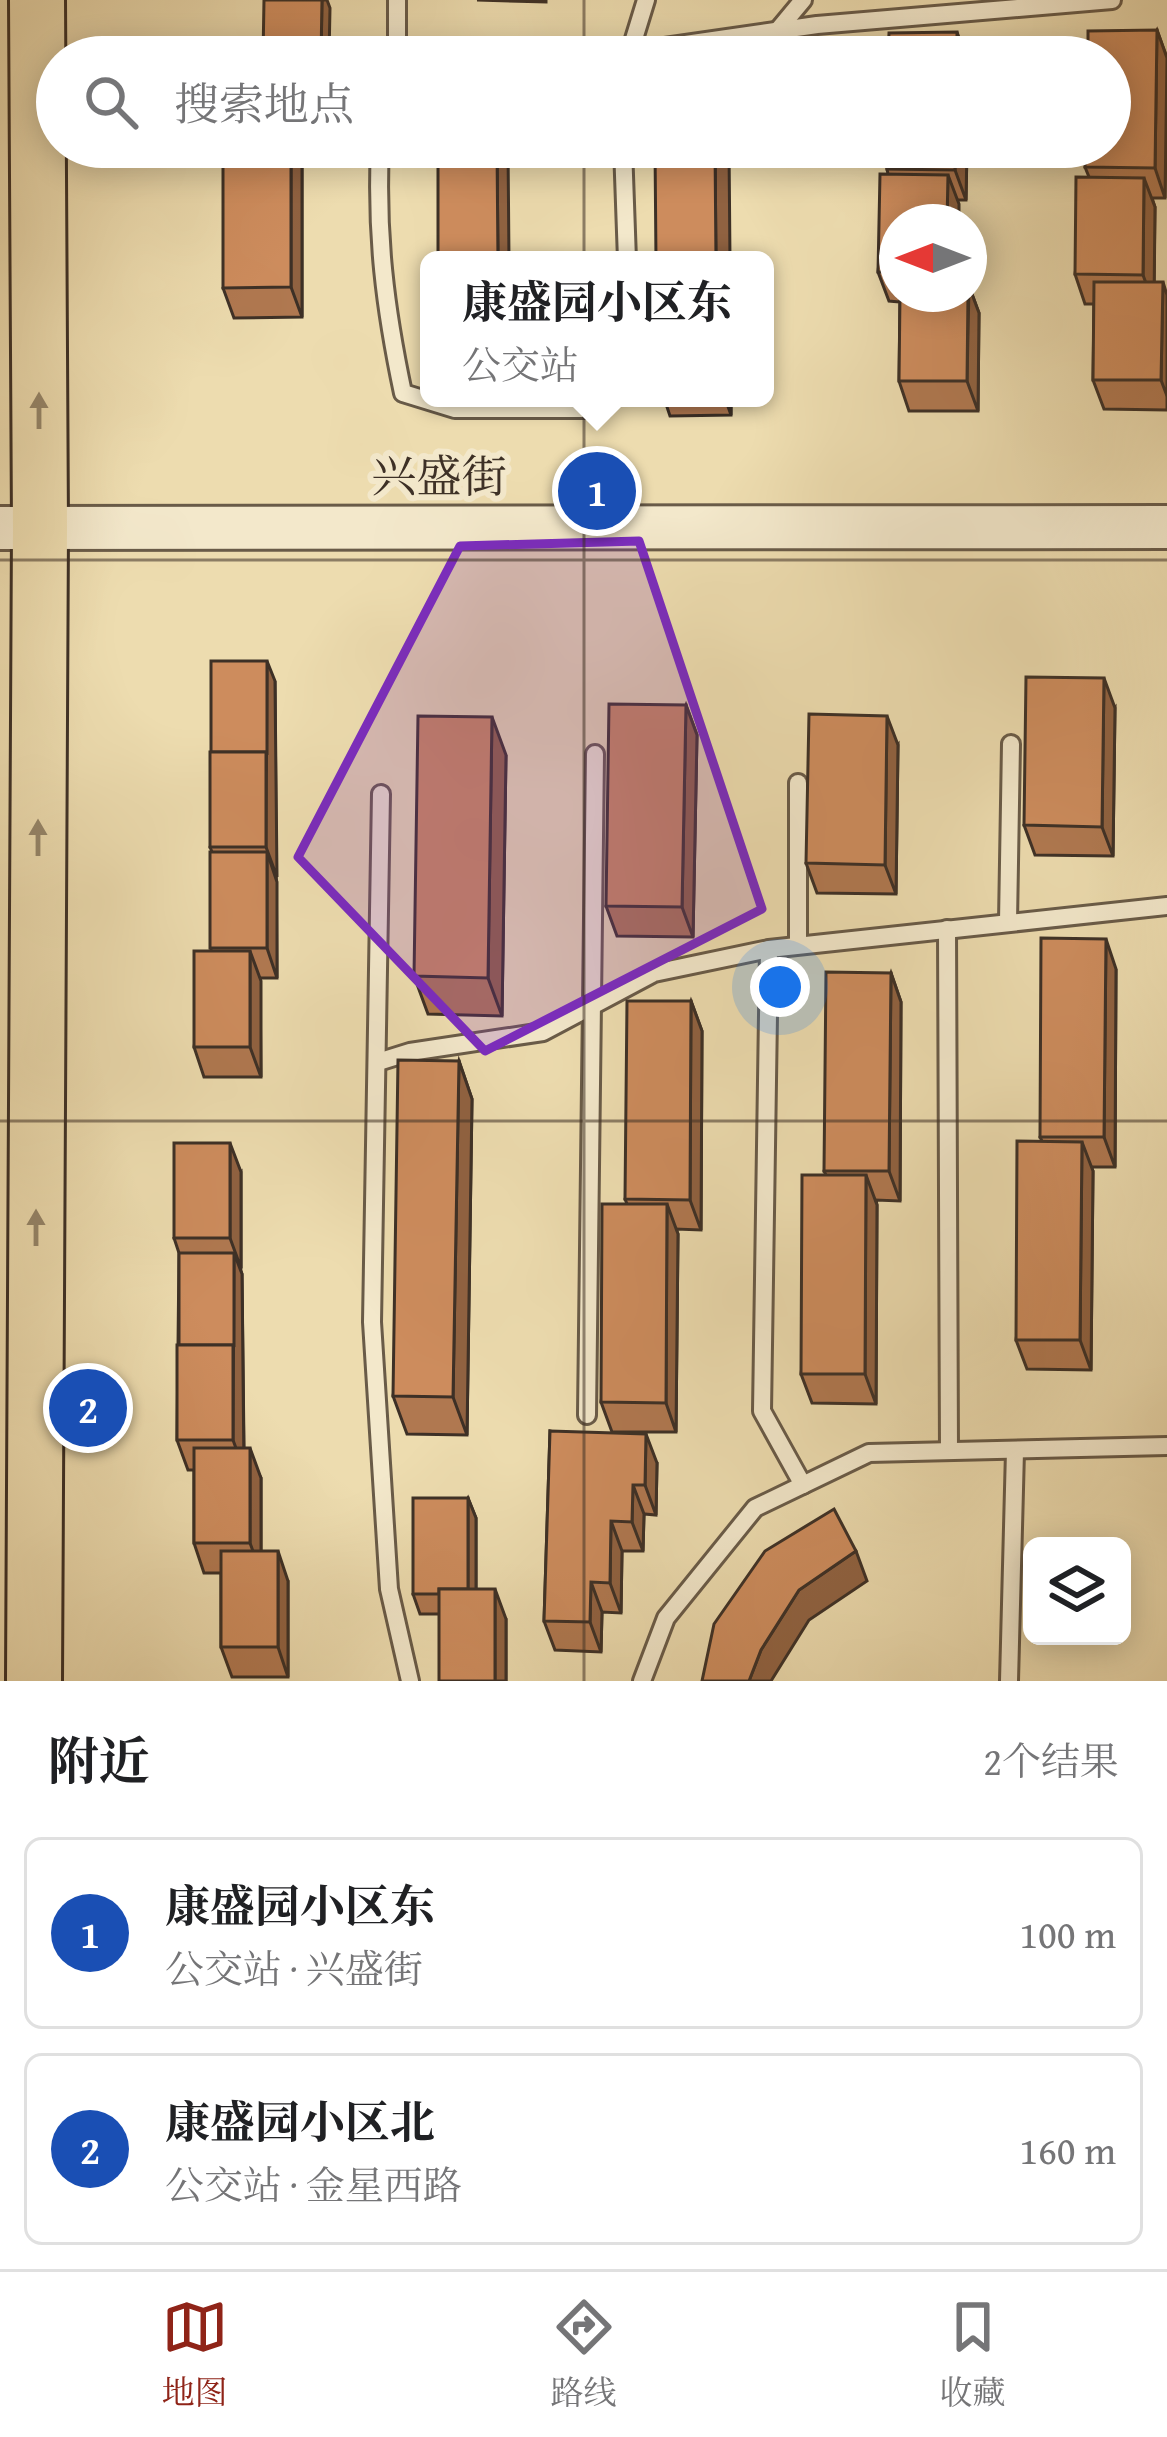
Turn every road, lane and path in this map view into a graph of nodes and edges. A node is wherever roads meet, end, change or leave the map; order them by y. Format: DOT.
graph roads {
  1 [pos="37,0"];
  2 [pos="398,0"];
  3 [pos="646,0"];
  4 [pos="803,0"];
  5 [pos="1112,0"];
  6 [pos="778,30"];
  7 [pos="397,36"];
  8 [pos="628,36"];
  9 [pos="740,36"];
  10 [pos="379,168"];
  11 [pos="624,168"];
  12 [pos="627,251"];
  13 [pos="420,398"];
  14 [pos="448,407"];
  15 [pos="604,407"];
  16 [pos="1167,527"];
  17 [pos="20,528"];
  18 [pos="1011,743"];
  19 [pos="595,754"];
  20 [pos="798,784"];
  21 [pos="381,794"];
  22 [pos="1167,906"];
  23 [pos="1008,922"];
  24 [pos="947,928"];
  25 [pos="798,944"];
  26 [pos="769,949"];
  27 [pos="590,1007"];
  28 [pos="378,1062"];
  29 [pos="587,1415"];
  30 [pos="1167,1446"];
  31 [pos="1015,1450"];
  32 [pos="949,1451"];
  33 [pos="803,1485"];
  34 [pos="34,1681"];
  35 [pos="410,1681"];
  36 [pos="642,1681"];
  37 [pos="1009,1681"];
  17 -- 1 [label="main road, one-way"];
  2 -- 7 [label="lane"];
  3 -- 8 [label="lane"];
  4 -- 6 [label="lane"];
  5 -- 6 [label="lane"];
  6 -- 9 [label="lane"];
  10 -- 13 [label="lane"];
  11 -- 12 [label="lane"];
  14 -- 15 [label="lane"];
  16 -- 17 [label="street, 兴盛街"];
  34 -- 17 [label="main road, one-way"];
  18 -- 23 [label="lane"];
  19 -- 27 [label="lane"];
  20 -- 25 [label="lane"];
  21 -- 28 [label="lane"];
  22 -- 23 [label="lane"];
  23 -- 24 [label="lane"];
  24 -- 25 [label="lane"];
  24 -- 32 [label="lane"];
  25 -- 26 [label="lane"];
  26 -- 27 [label="lane"];
  26 -- 33 [label="lane"];
  27 -- 28 [label="lane"];
  27 -- 29 [label="lane"];
  28 -- 35 [label="lane"];
  30 -- 31 [label="lane"];
  31 -- 32 [label="lane"];
  31 -- 37 [label="lane"];
  32 -- 33 [label="lane"];
  33 -- 36 [label="lane"];
}
